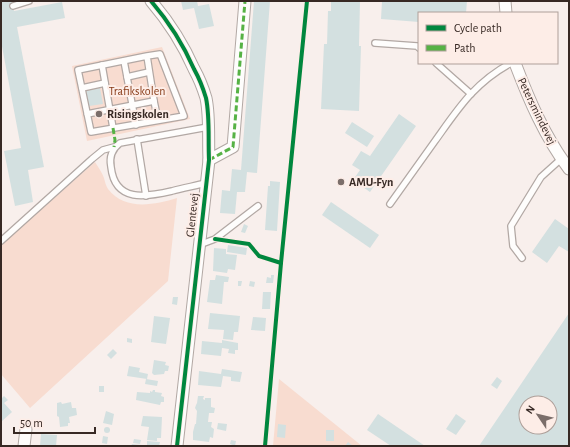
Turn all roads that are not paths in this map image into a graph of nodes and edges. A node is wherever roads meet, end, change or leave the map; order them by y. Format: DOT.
graph roads {
  1 [pos="29,1"];
  2 [pos="152,1"];
  3 [pos="245,1"];
  4 [pos="505,1"];
  5 [pos="13,6"];
  6 [pos="506,12"];
  7 [pos="375,44"];
  8 [pos="418,47"];
  9 [pos="147,56"];
  10 [pos="124,61"];
  11 [pos="437,64"];
  12 [pos="509,64"];
  13 [pos="515,64"];
  14 [pos="102,65"];
  15 [pos="149,72"];
  16 [pos="127,77"];
  17 [pos="105,83"];
  18 [pos="82,88"];
  19 [pos="471,94"];
  20 [pos="154,101"];
  21 [pos="132,105"];
  22 [pos="110,110"];
  23 [pos="87,114"];
  24 [pos="158,120"];
  25 [pos="136,124"];
  26 [pos="208,127"];
  27 [pos="113,128"];
  28 [pos="137,139"];
  29 [pos="114,147"];
  30 [pos="561,159"];
  31 [pos="209,160"];
  32 [pos="569,169"];
  33 [pos="206,183"];
  34 [pos="146,196"];
  35 [pos="390,204"];
  36 [pos="258,206"];
  37 [pos="1,241"];
  38 [pos="199,246"];
  39 [pos="522,258"];
  40 [pos="26,429"];
  41 [pos="24,446"];
  42 [pos="178,446"];
  1 -- 5 [label="lane"];
  2 -- 26 [label="street, Glentevej"];
  3 -- 31 [label="street"];
  4 -- 6 [label="street"];
  7 -- 8 [label="lane"];
  9 -- 10 [label="lane"];
  9 -- 15 [label="lane"];
  9 -- 24 [label="lane"];
  10 -- 14 [label="lane"];
  10 -- 16 [label="lane"];
  11 -- 19 [label="lane"];
  12 -- 19 [label="lane"];
  13 -- 30 [label="street, Petersmindevej"];
  14 -- 17 [label="lane"];
  14 -- 18 [label="lane"];
  15 -- 16 [label="lane"];
  15 -- 20 [label="lane"];
  16 -- 21 [label="lane"];
  17 -- 18 [label="lane"];
  17 -- 22 [label="lane"];
  18 -- 23 [label="lane"];
  19 -- 35 [label="lane"];
  20 -- 21 [label="lane"];
  20 -- 24 [label="lane"];
  21 -- 22 [label="lane"];
  21 -- 25 [label="lane"];
  22 -- 23 [label="lane"];
  22 -- 27 [label="lane"];
  23 -- 27 [label="lane"];
  24 -- 25 [label="lane"];
  25 -- 27 [label="lane"];
  26 -- 28 [label="lane"];
  26 -- 31 [label="street, Glentevej"];
  28 -- 29 [label="lane"];
  28 -- 34 [label="lane"];
  29 -- 34 [label="lane"];
  29 -- 37 [label="lane"];
  30 -- 32 [label="street, Petersmindevej"];
  30 -- 39 [label="lane, Petersmindevej"];
  31 -- 33 [label="street, Glentevej"];
  33 -- 34 [label="lane"];
  33 -- 38 [label="street, Glentevej"];
  36 -- 38 [label="lane"];
  38 -- 42 [label="street, Glentevej"];
  40 -- 41 [label="street"];
}
